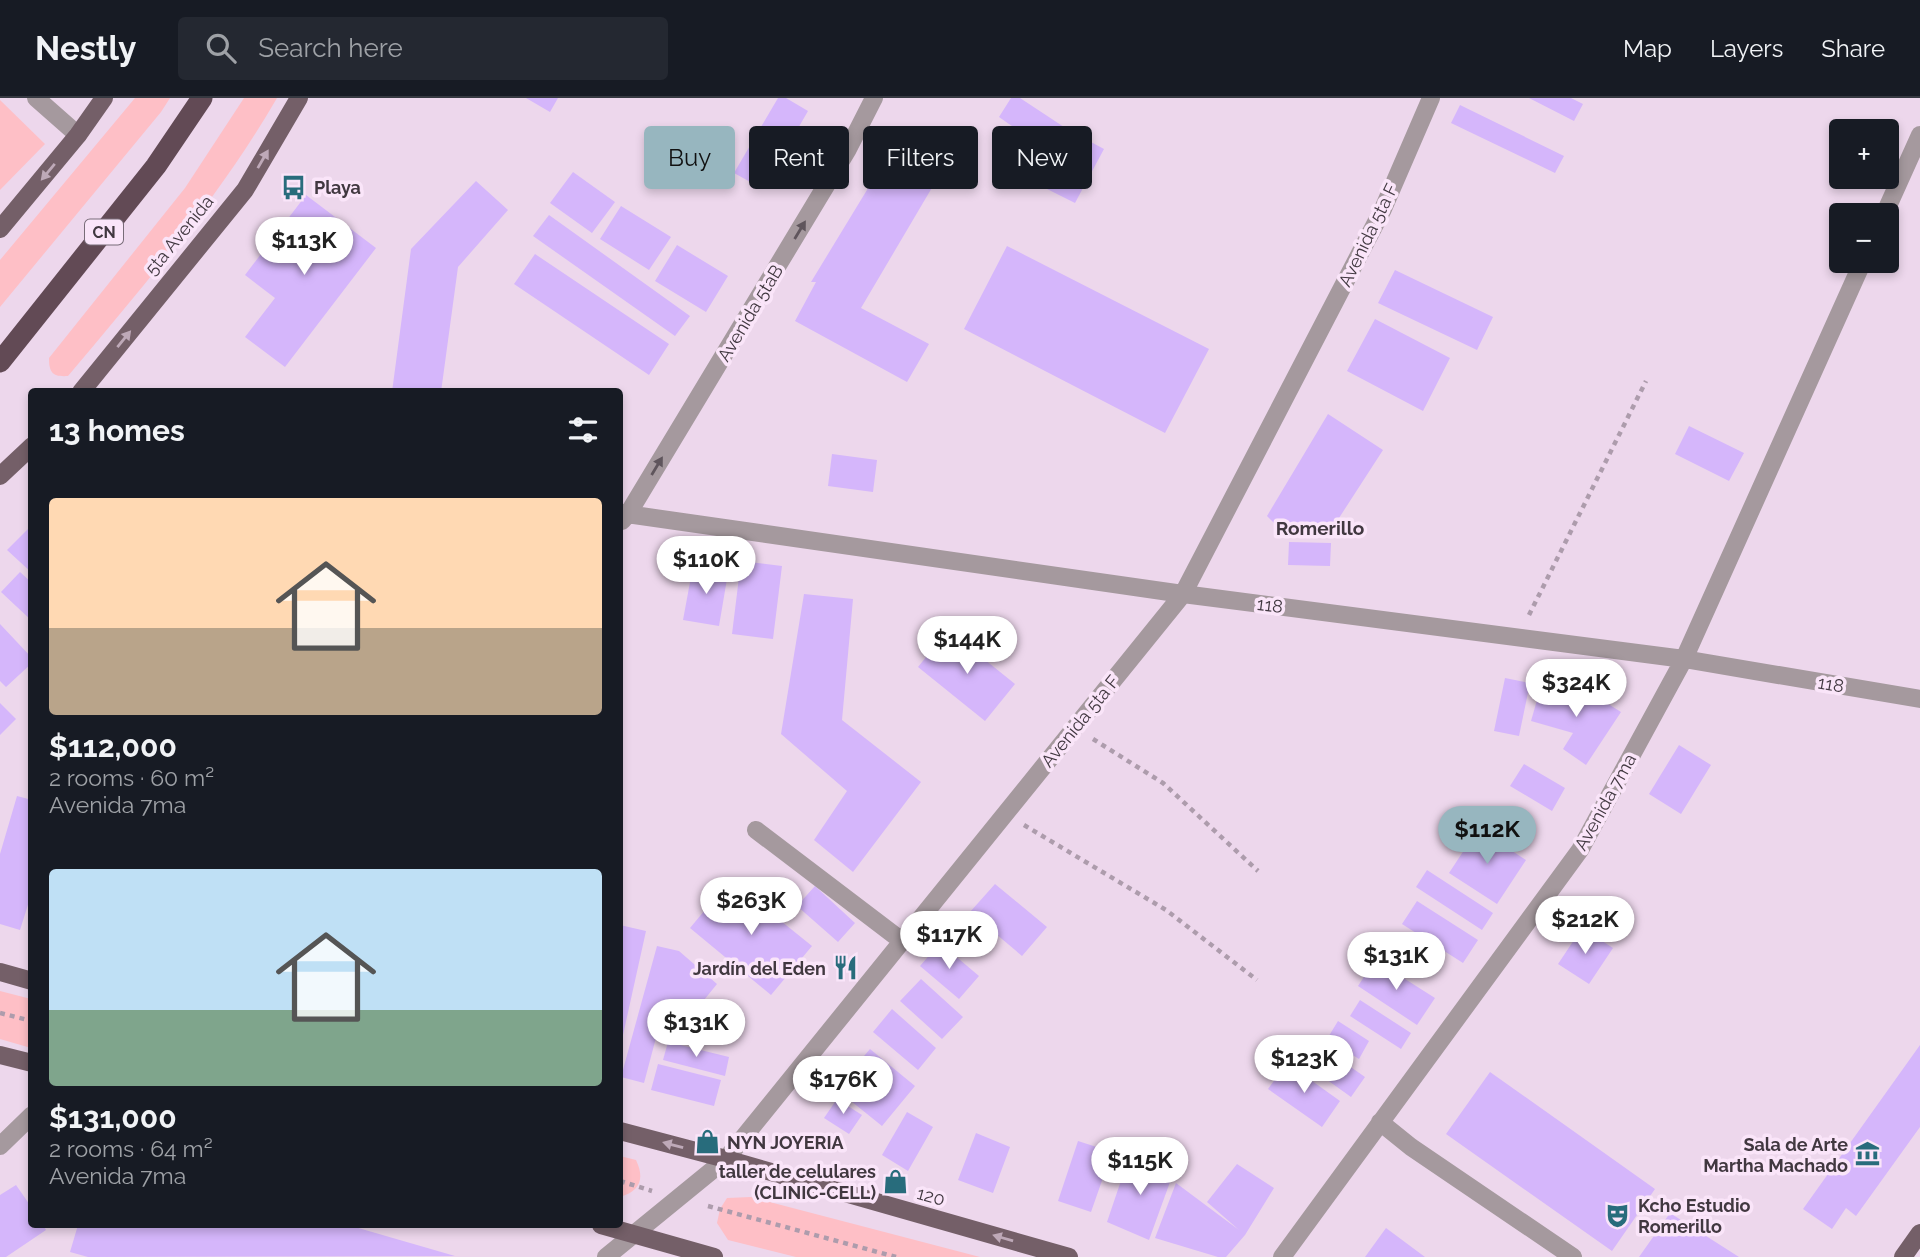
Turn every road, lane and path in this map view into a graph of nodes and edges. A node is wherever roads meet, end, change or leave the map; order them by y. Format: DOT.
graph roads {
  1 [pos="36,98"];
  2 [pos="104,98"];
  3 [pos="202,98"];
  4 [pos="299,98"];
  5 [pos="874,98"];
  6 [pos="1431,98"];
  7 [pos="78,135"];
  8 [pos="1920,135"];
  9 [pos="1889,203"];
  10 [pos="0,229"];
  11 [pos="1858,273"];
  12 [pos="0,362"];
  13 [pos="1646,381"];
  14 [pos="84,388"];
  15 [pos="28,450"];
  16 [pos="0,476"];
  17 [pos="623,515"];
  18 [pos="623,517"];
  19 [pos="1183,594"];
  20 [pos="1517,637"];
  21 [pos="1684,659"];
  22 [pos="1920,699"];
  23 [pos="1075,728"];
  24 [pos="1005,814"];
  25 [pos="756,830"];
  26 [pos="1258,871"];
  27 [pos="902,941"];
  28 [pos="0,972"];
  29 [pos="28,980"];
  30 [pos="1257,980"];
  31 [pos="0,1013"];
  32 [pos="28,1020"];
  33 [pos="0,1055"];
  34 [pos="28,1062"];
  35 [pos="28,1119"];
  36 [pos="1380,1122"];
  37 [pos="623,1132"];
  38 [pos="0,1146"];
  39 [pos="726,1158"];
  40 [pos="676,1199"];
  41 [pos="611,1228"];
  42 [pos="1920,1233"];
  43 [pos="632,1234"];
  44 [pos="606,1257"];
  45 [pos="714,1257"];
  46 [pos="896,1257"];
  47 [pos="1069,1257"];
  48 [pos="1282,1257"];
  49 [pos="1573,1257"];
  50 [pos="1903,1257"];
  1 -- 7 [label="street"];
  2 -- 7 [label="main road"];
  3 -- 12 [label="highway, CN"];
  14 -- 4 [label="main road, 5ta Avenida, one-way"];
  17 -- 5 [label="street, Avenida 5taB, one-way"];
  6 -- 19 [label="street, Avenida 5ta F"];
  7 -- 10 [label="main road, one-way"];
  8 -- 9 [label="street"];
  11 -- 21 [label="street, Avenida 7ma"];
  13 -- 20 [label="path"];
  15 -- 16 [label="main road"];
  18 -- 19 [label="street, 118"];
  19 -- 20 [label="street, 118"];
  19 -- 23 [label="street, Avenida 5ta F"];
  20 -- 21 [label="street, 118"];
  21 -- 22 [label="street, 118"];
  21 -- 36 [label="street, Avenida 7ma"];
  23 -- 24 [label="street, Avenida 5ta F"];
  23 -- 26 [label="path"];
  24 -- 27 [label="street, Avenida 5ta F"];
  24 -- 30 [label="path"];
  25 -- 27 [label="street"];
  27 -- 39 [label="street, Avenida 5ta F"];
  28 -- 29 [label="main road"];
  31 -- 32 [label="path"];
  33 -- 34 [label="main road"];
  35 -- 38 [label="street"];
  36 -- 48 [label="street, Avenida 7ma"];
  36 -- 49 [label="street"];
  39 -- 37 [label="main road, 120, one-way"];
  39 -- 40 [label="street, Avenida 5ta F"];
  47 -- 39 [label="main road, 120, one-way"];
  40 -- 43 [label="street, Avenida 5ta F"];
  40 -- 46 [label="path"];
  41 -- 43 [label="main road"];
  42 -- 50 [label="main road"];
  43 -- 44 [label="street, Avenida 5ta F"];
  43 -- 45 [label="main road"];
}
